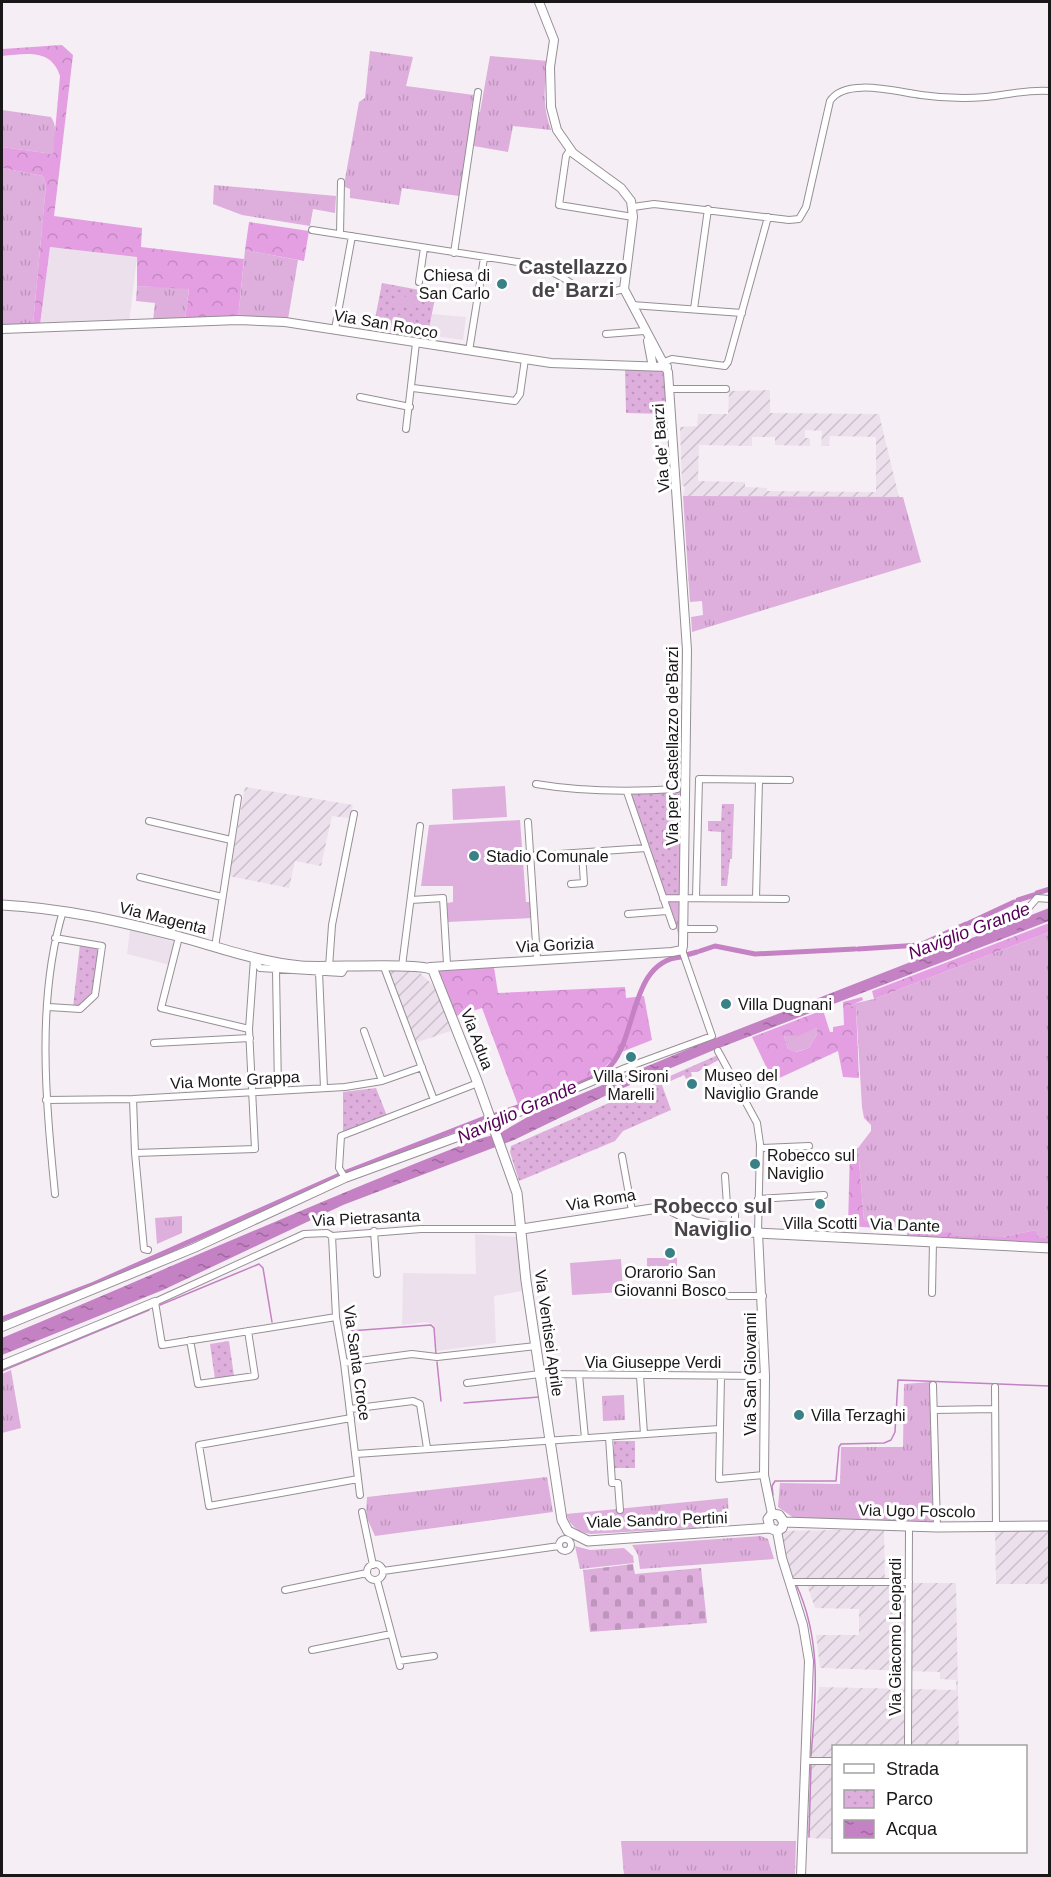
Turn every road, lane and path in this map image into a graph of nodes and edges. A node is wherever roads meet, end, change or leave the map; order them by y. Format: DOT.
graph roads {
  1 [pos="539,2"];
  2 [pos="1050,91"];
  3 [pos="478,92"];
  4 [pos="570,150"];
  5 [pos="341,182"];
  6 [pos="633,207"];
  7 [pos="708,210"];
  8 [pos="633,217"];
  9 [pos="768,217"];
  10 [pos="312,230"];
  11 [pos="340,234"];
  12 [pos="352,236"];
  13 [pos="424,248"];
  14 [pos="454,253"];
  15 [pos="484,258"];
  16 [pos="419,282"];
  17 [pos="624,289"];
  18 [pos="632,305"];
  19 [pos="694,309"];
  20 [pos="742,313"];
  21 [pos="4,328"];
  22 [pos="335,328"];
  23 [pos="644,331"];
  24 [pos="606,334"];
  25 [pos="416,343"];
  26 [pos="469,351"];
  27 [pos="525,359"];
  28 [pos="664,361"];
  29 [pos="648,364"];
  30 [pos="413,388"];
  31 [pos="670,389"];
  32 [pos="726,389"];
  33 [pos="360,397"];
  34 [pos="410,407"];
  35 [pos="406,429"];
  36 [pos="681,541"];
  37 [pos="759,780"];
  38 [pos="790,780"];
  39 [pos="536,784"];
  40 [pos="677,789"];
  41 [pos="627,792"];
  42 [pos="238,798"];
  43 [pos="354,814"];
  44 [pos="148,820"];
  45 [pos="528,822"];
  46 [pos="420,826"];
  47 [pos="231,840"];
  48 [pos="646,848"];
  49 [pos="582,853"];
  50 [pos="530,856"];
  51 [pos="140,878"];
  52 [pos="571,884"];
  53 [pos="222,897"];
  54 [pos="685,897"];
  55 [pos="696,897"];
  56 [pos="663,898"];
  57 [pos="756,898"];
  58 [pos="786,898"];
  59 [pos="1050,898"];
  60 [pos="411,900"];
  61 [pos="2,906"];
  62 [pos="63,911"];
  63 [pos="667,911"];
  64 [pos="628,914"];
  65 [pos="1024,914"];
  66 [pos="673,926"];
  67 [pos="684,929"];
  68 [pos="714,929"];
  69 [pos="178,937"];
  70 [pos="55,938"];
  71 [pos="215,947"];
  72 [pos="682,950"];
  73 [pos="254,958"];
  74 [pos="537,959"];
  75 [pos="447,964"];
  76 [pos="402,966"];
  77 [pos="384,967"];
  78 [pos="430,967"];
  79 [pos="260,968"];
  80 [pos="329,968"];
  81 [pos="345,968"];
  82 [pos="276,970"];
  83 [pos="319,972"];
  84 [pos="253,973"];
  85 [pos="49,1007"];
  86 [pos="249,1029"];
  87 [pos="364,1031"];
  88 [pos="250,1038"];
  89 [pos="154,1043"];
  90 [pos="718,1051"];
  91 [pos="422,1067"];
  92 [pos="381,1081"];
  93 [pos="478,1083"];
  94 [pos="324,1088"];
  95 [pos="278,1090"];
  96 [pos="253,1091"];
  97 [pos="133,1099"];
  98 [pos="46,1100"];
  99 [pos="434,1100"];
  100 [pos="494,1127"];
  101 [pos="809,1146"];
  102 [pos="760,1148"];
  103 [pos="135,1153"];
  104 [pos="622,1156"];
  105 [pos="343,1175"];
  106 [pos="725,1176"];
  107 [pos="55,1194"];
  108 [pos="824,1195"];
  109 [pos="758,1199"];
  110 [pos="727,1205"];
  111 [pos="669,1207"];
  112 [pos="520,1211"];
  113 [pos="632,1211"];
  114 [pos="678,1213"];
  115 [pos="537,1225"];
  116 [pos="735,1228"];
  117 [pos="506,1229"];
  118 [pos="522,1229"];
  119 [pos="374,1231"];
  120 [pos="758,1233"];
  121 [pos="332,1236"];
  122 [pos="523,1240"];
  123 [pos="933,1241"];
  124 [pos="1050,1248"];
  125 [pos="148,1250"];
  126 [pos="377,1274"];
  127 [pos="932,1293"];
  128 [pos="729,1296"];
  129 [pos="763,1296"];
  130 [pos="155,1302"];
  131 [pos="336,1317"];
  132 [pos="2,1327"];
  133 [pos="249,1331"];
  134 [pos="190,1340"];
  135 [pos="536,1346"];
  136 [pos="344,1363"];
  137 [pos="2,1365"];
  138 [pos="540,1374"];
  139 [pos="579,1375"];
  140 [pos="640,1376"];
  141 [pos="721,1376"];
  142 [pos="765,1376"];
  143 [pos="467,1383"];
  144 [pos="933,1385"];
  145 [pos="995,1387"];
  146 [pos="351,1409"];
  147 [pos="995,1409"];
  148 [pos="934,1410"];
  149 [pos="351,1418"];
  150 [pos="719,1430"];
  151 [pos="644,1434"];
  152 [pos="609,1437"];
  153 [pos="585,1438"];
  154 [pos="549,1441"];
  155 [pos="428,1448"];
  156 [pos="356,1454"];
  157 [pos="764,1475"];
  158 [pos="358,1479"];
  159 [pos="360,1495"];
  160 [pos="620,1510"];
  161 [pos="362,1512"];
  162 [pos="772,1514"];
  163 [pos="784,1522"];
  164 [pos="1050,1526"];
  165 [pos="909,1527"];
  166 [pos="937,1527"];
  167 [pos="996,1527"];
  168 [pos="774,1529"];
  169 [pos="569,1536"];
  170 [pos="373,1565"];
  171 [pos="382,1571"];
  172 [pos="367,1574"];
  173 [pos="377,1580"];
  174 [pos="790,1582"];
  175 [pos="909,1582"];
  176 [pos="285,1590"];
  177 [pos="391,1634"];
  178 [pos="312,1650"];
  179 [pos="434,1656"];
  180 [pos="908,1745"];
  181 [pos="805,1761"];
  182 [pos="832,1761"];
  183 [pos="801,1875"];
  1 -- 4 [label="street"];
  2 -- 9 [label="street"];
  3 -- 14 [label="street"];
  4 -- 6 [label="street"];
  4 -- 8 [label="street"];
  5 -- 11 [label="street"];
  6 -- 7 [label="street"];
  6 -- 8 [label="street"];
  7 -- 9 [label="street"];
  7 -- 19 [label="street"];
  8 -- 17 [label="street"];
  9 -- 20 [label="street"];
  10 -- 11 [label="street"];
  11 -- 12 [label="street"];
  12 -- 13 [label="street"];
  12 -- 22 [label="street"];
  13 -- 14 [label="street"];
  13 -- 16 [label="street"];
  14 -- 15 [label="street"];
  15 -- 17 [label="street"];
  15 -- 26 [label="street"];
  17 -- 18 [label="street"];
  18 -- 19 [label="street"];
  18 -- 23 [label="street"];
  19 -- 20 [label="street"];
  20 -- 28 [label="street"];
  21 -- 22 [label="street, Via San Rocco"];
  22 -- 25 [label="street, Via San Rocco"];
  23 -- 24 [label="street"];
  23 -- 28 [label="street"];
  23 -- 29 [label="street"];
  25 -- 26 [label="street, Via San Rocco"];
  25 -- 30 [label="street"];
  26 -- 27 [label="street, Via San Rocco"];
  27 -- 29 [label="street, Via San Rocco"];
  27 -- 30 [label="street"];
  28 -- 29 [label="street, Via San Rocco"];
  28 -- 31 [label="street, Via de' Barzi"];
  30 -- 34 [label="street"];
  31 -- 32 [label="street"];
  31 -- 36 [label="street, Via de' Barzi"];
  33 -- 34 [label="street"];
  34 -- 35 [label="street"];
  36 -- 54 [label="street, Via per Castellazzo de'Barzi"];
  37 -- 38 [label="street"];
  37 -- 55 [label="street"];
  37 -- 57 [label="street"];
  39 -- 41 [label="street"];
  40 -- 41 [label="street"];
  41 -- 48 [label="street"];
  42 -- 47 [label="street"];
  43 -- 80 [label="street"];
  44 -- 47 [label="street"];
  45 -- 50 [label="street"];
  46 -- 60 [label="street"];
  47 -- 53 [label="street"];
  48 -- 49 [label="street"];
  48 -- 56 [label="street"];
  49 -- 50 [label="street"];
  49 -- 52 [label="street"];
  50 -- 74 [label="street"];
  51 -- 53 [label="street"];
  53 -- 71 [label="street"];
  54 -- 55 [label="street"];
  54 -- 56 [label="street"];
  54 -- 67 [label="street, Via per Castellazzo de'Barzi"];
  55 -- 57 [label="street"];
  56 -- 63 [label="street"];
  57 -- 58 [label="street"];
  59 -- 65 [label="street"];
  60 -- 75 [label="street"];
  60 -- 76 [label="street"];
  61 -- 62 [label="main road, Via Magenta"];
  62 -- 69 [label="main road, Via Magenta"];
  62 -- 70 [label="street"];
  63 -- 64 [label="street"];
  63 -- 66 [label="street"];
  67 -- 68 [label="street"];
  67 -- 72 [label="street, Via per Castellazzo de'Barzi"];
  69 -- 71 [label="main road, Via Magenta"];
  69 -- 86 [label="street"];
  70 -- 85 [label="street"];
  70 -- 85 [label="street"];
  71 -- 73 [label="main road, Via Magenta"];
  72 -- 74 [label="street, Via Gorizia"];
  72 -- 100 [label="street"];
  73 -- 79 [label="street"];
  73 -- 80 [label="main road, Via Magenta"];
  73 -- 84 [label="street"];
  74 -- 75 [label="street, Via Gorizia"];
  75 -- 78 [label="street, Via Gorizia"];
  76 -- 77 [label="main road, Via Magenta"];
  76 -- 78 [label="main road, Via Magenta"];
  77 -- 81 [label="main road, Via Magenta"];
  77 -- 91 [label="street"];
  78 -- 93 [label="main road, Via Adua"];
  79 -- 82 [label="street, Via Magenta"];
  79 -- 84 [label="street"];
  80 -- 81 [label="main road, Via Magenta"];
  81 -- 83 [label="street, Via Magenta"];
  82 -- 83 [label="street, Via Magenta"];
  82 -- 95 [label="street"];
  83 -- 94 [label="street"];
  84 -- 86 [label="street"];
  85 -- 98 [label="street"];
  86 -- 88 [label="street"];
  87 -- 92 [label="street"];
  88 -- 89 [label="street"];
  88 -- 96 [label="street"];
  90 -- 102 [label="street"];
  91 -- 92 [label="street, Via Monte Grappa"];
  91 -- 99 [label="street"];
  92 -- 94 [label="street, Via Monte Grappa"];
  93 -- 99 [label="street"];
  93 -- 100 [label="main road, Via Adua"];
  94 -- 95 [label="street, Via Monte Grappa"];
  95 -- 96 [label="street, Via Monte Grappa"];
  96 -- 97 [label="street, Via Monte Grappa"];
  96 -- 103 [label="street"];
  97 -- 98 [label="street, Via Monte Grappa"];
  97 -- 103 [label="street"];
  98 -- 107 [label="street"];
  99 -- 105 [label="street"];
  100 -- 105 [label="street"];
  100 -- 112 [label="main road, Via Adua"];
  101 -- 102 [label="street"];
  102 -- 109 [label="street"];
  103 -- 125 [label="street"];
  104 -- 113 [label="street"];
  105 -- 132 [label="street"];
  106 -- 110 [label="street"];
  108 -- 109 [label="street"];
  109 -- 120 [label="street"];
  110 -- 114 [label="street"];
  110 -- 116 [label="street"];
  111 -- 113 [label="main road, Via Roma"];
  111 -- 114 [label="main road, Via Dante"];
  112 -- 115 [label="main road"];
  112 -- 118 [label="main road"];
  113 -- 115 [label="main road, Via Roma"];
  114 -- 116 [label="main road, Via Dante"];
  115 -- 118 [label="main road, Via Roma"];
  116 -- 120 [label="main road, Via Dante"];
  117 -- 118 [label="street, Via Pietrasanta"];
  117 -- 119 [label="street, Via Pietrasanta"];
  117 -- 122 [label="street"];
  118 -- 122 [label="main road, Via Ventisei Aprile"];
  119 -- 121 [label="street, Via Pietrasanta"];
  119 -- 126 [label="street"];
  120 -- 123 [label="main road, Via Dante"];
  120 -- 129 [label="street, Via San Giovanni"];
  121 -- 130 [label="street, Via Pietrasanta"];
  121 -- 131 [label="street, Via Santa Croce"];
  122 -- 135 [label="main road, Via Ventisei Aprile"];
  123 -- 124 [label="main road, Via Dante"];
  123 -- 127 [label="street"];
  128 -- 129 [label="street"];
  129 -- 142 [label="street, Via San Giovanni"];
  130 -- 134 [label="street"];
  130 -- 137 [label="street"];
  131 -- 133 [label="street"];
  131 -- 136 [label="street, Via Santa Croce"];
  133 -- 134 [label="street"];
  133 -- 134 [label="street"];
  135 -- 136 [label="street"];
  135 -- 138 [label="main road, Via Ventisei Aprile"];
  136 -- 146 [label="street, Via Santa Croce"];
  138 -- 139 [label="street, Via Giuseppe Verdi"];
  138 -- 143 [label="street, Via Giuseppe Verdi"];
  138 -- 154 [label="main road, Via Ventisei Aprile"];
  139 -- 140 [label="street, Via Giuseppe Verdi"];
  139 -- 153 [label="street"];
  140 -- 141 [label="street, Via Giuseppe Verdi"];
  140 -- 151 [label="street"];
  141 -- 142 [label="street, Via Giuseppe Verdi"];
  141 -- 150 [label="street"];
  142 -- 157 [label="street, Via San Giovanni"];
  144 -- 148 [label="street"];
  145 -- 147 [label="street"];
  146 -- 149 [label="street, Via Santa Croce"];
  146 -- 155 [label="street"];
  147 -- 148 [label="street"];
  147 -- 167 [label="street"];
  148 -- 166 [label="street"];
  149 -- 156 [label="street, Via Santa Croce"];
  149 -- 158 [label="street"];
  150 -- 151 [label="street"];
  150 -- 157 [label="street"];
  151 -- 152 [label="street"];
  152 -- 153 [label="street"];
  152 -- 160 [label="street"];
  153 -- 154 [label="street"];
  154 -- 155 [label="street"];
  154 -- 169 [label="main road, Viale Sandro Pertini"];
  155 -- 156 [label="street"];
  156 -- 158 [label="street, Via Santa Croce"];
  157 -- 162 [label="street, Via San Giovanni"];
  158 -- 159 [label="street, Via Santa Croce"];
  161 -- 170 [label="street"];
  162 -- 163 [label="main road"];
  162 -- 168 [label="main road"];
  163 -- 165 [label="main road, Via Ugo Foscolo"];
  163 -- 168 [label="main road"];
  164 -- 167 [label="main road, Via Ugo Foscolo"];
  165 -- 166 [label="main road, Via Ugo Foscolo"];
  165 -- 175 [label="street, Via Giacomo Leopardi"];
  166 -- 167 [label="main road, Via Ugo Foscolo"];
  168 -- 169 [label="main road, Viale Sandro Pertini"];
  168 -- 174 [label="street"];
  169 -- 171 [label="street"];
  170 -- 171 [label="street"];
  170 -- 172 [label="street"];
  171 -- 173 [label="street"];
  172 -- 173 [label="street"];
  172 -- 176 [label="street"];
  173 -- 177 [label="street"];
  174 -- 175 [label="street"];
  174 -- 181 [label="street"];
  175 -- 180 [label="street, Via Giacomo Leopardi"];
  177 -- 178 [label="street"];
  177 -- 179 [label="street"];
  181 -- 182 [label="street"];
  181 -- 183 [label="street"];
}
